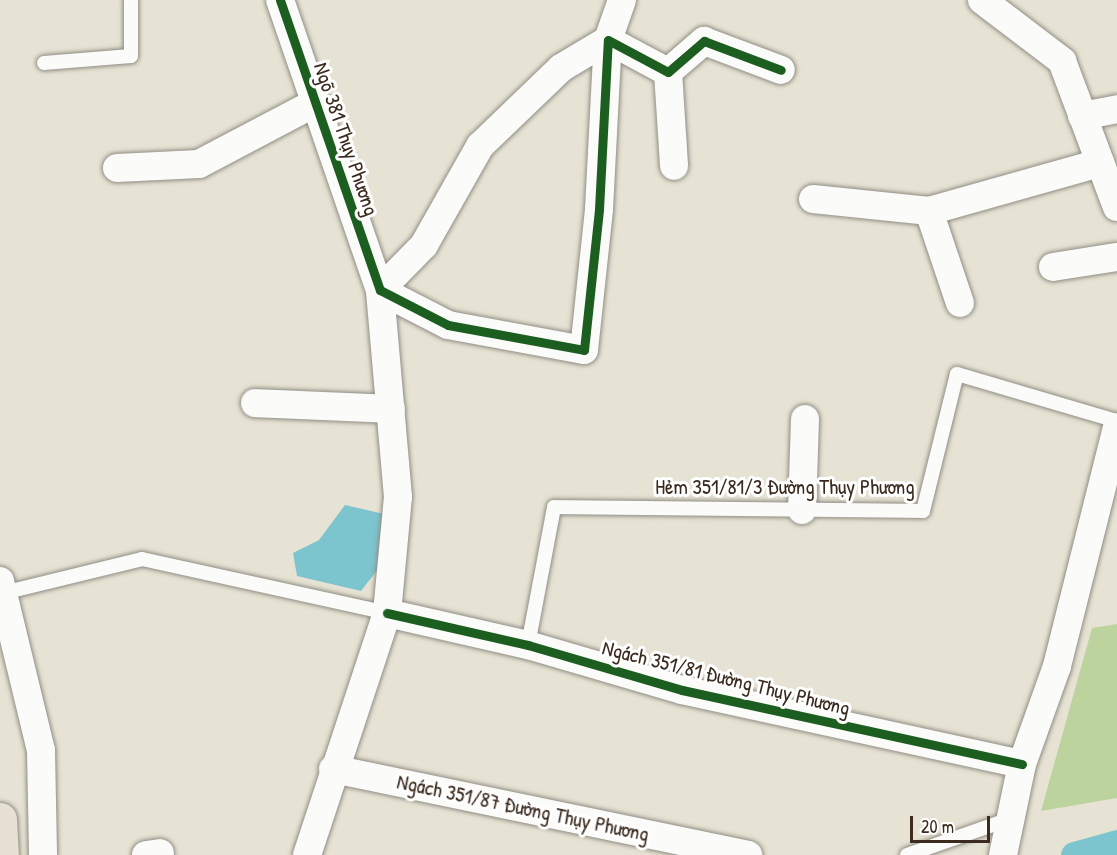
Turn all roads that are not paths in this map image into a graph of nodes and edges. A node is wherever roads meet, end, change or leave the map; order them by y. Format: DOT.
graph roads {
  1 [pos="131,0"];
  2 [pos="280,0"];
  3 [pos="622,0"];
  4 [pos="982,0"];
  5 [pos="608,40"];
  6 [pos="44,63"];
  7 [pos="781,70"];
  8 [pos="668,72"];
  9 [pos="313,104"];
  10 [pos="1117,109"];
  11 [pos="1083,116"];
  12 [pos="1100,163"];
  13 [pos="674,166"];
  14 [pos="117,168"];
  15 [pos="813,199"];
  16 [pos="1117,207"];
  17 [pos="929,211"];
  18 [pos="1117,256"];
  19 [pos="1053,267"];
  20 [pos="380,290"];
  21 [pos="960,303"];
  22 [pos="255,403"];
  23 [pos="391,409"];
  24 [pos="805,419"];
  25 [pos="1117,421"];
  26 [pos="1117,426"];
  27 [pos="802,510"];
  28 [pos="1,587"];
  29 [pos="387,613"];
  30 [pos="528,645"];
  31 [pos="1022,764"];
  32 [pos="333,769"];
  33 [pos="0,819"];
  34 [pos="1006,836"];
  35 [pos="2,855"];
  36 [pos="43,855"];
  37 [pos="307,855"];
  38 [pos="748,855"];
  39 [pos="907,855"];
  1 -- 6 [label="lane"];
  2 -- 9 [label="street, Ngõ 381 Thụy Phương"];
  3 -- 5 [label="street"];
  4 -- 11 [label="street"];
  5 -- 8 [label="street"];
  5 -- 20 [label="street"];
  5 -- 20 [label="street"];
  7 -- 8 [label="street"];
  8 -- 13 [label="street"];
  9 -- 14 [label="street"];
  9 -- 20 [label="street, Ngõ 381 Thụy Phương"];
  10 -- 11 [label="street"];
  11 -- 12 [label="street"];
  12 -- 16 [label="street"];
  12 -- 17 [label="street"];
  15 -- 17 [label="street"];
  17 -- 21 [label="street"];
  18 -- 19 [label="street"];
  20 -- 23 [label="street, Ngõ 381 Thụy Phương"];
  22 -- 23 [label="street"];
  23 -- 29 [label="street, Ngõ 381 Thụy Phương"];
  24 -- 27 [label="street"];
  25 -- 27 [label="lane, Hẻm 351/81/3 Đường Thụy Phương"];
  26 -- 31 [label="street"];
  27 -- 30 [label="lane, Hẻm 351/81/3 Đường Thụy Phương"];
  28 -- 29 [label="lane"];
  28 -- 36 [label="street"];
  29 -- 30 [label="street, Ngách 351/81 Đường Thụy Phương"];
  29 -- 32 [label="street, Ngõ 381 Thụy Phương"];
  30 -- 31 [label="street, Ngách 351/81 Đường Thụy Phương"];
  31 -- 34 [label="street"];
  32 -- 37 [label="street, Ngõ 381 Thụy Phương"];
  32 -- 38 [label="street, Ngách 351/87 Đường Thụy Phương"];
  33 -- 35 [label="main road"];
  34 -- 39 [label="lane"];
}
